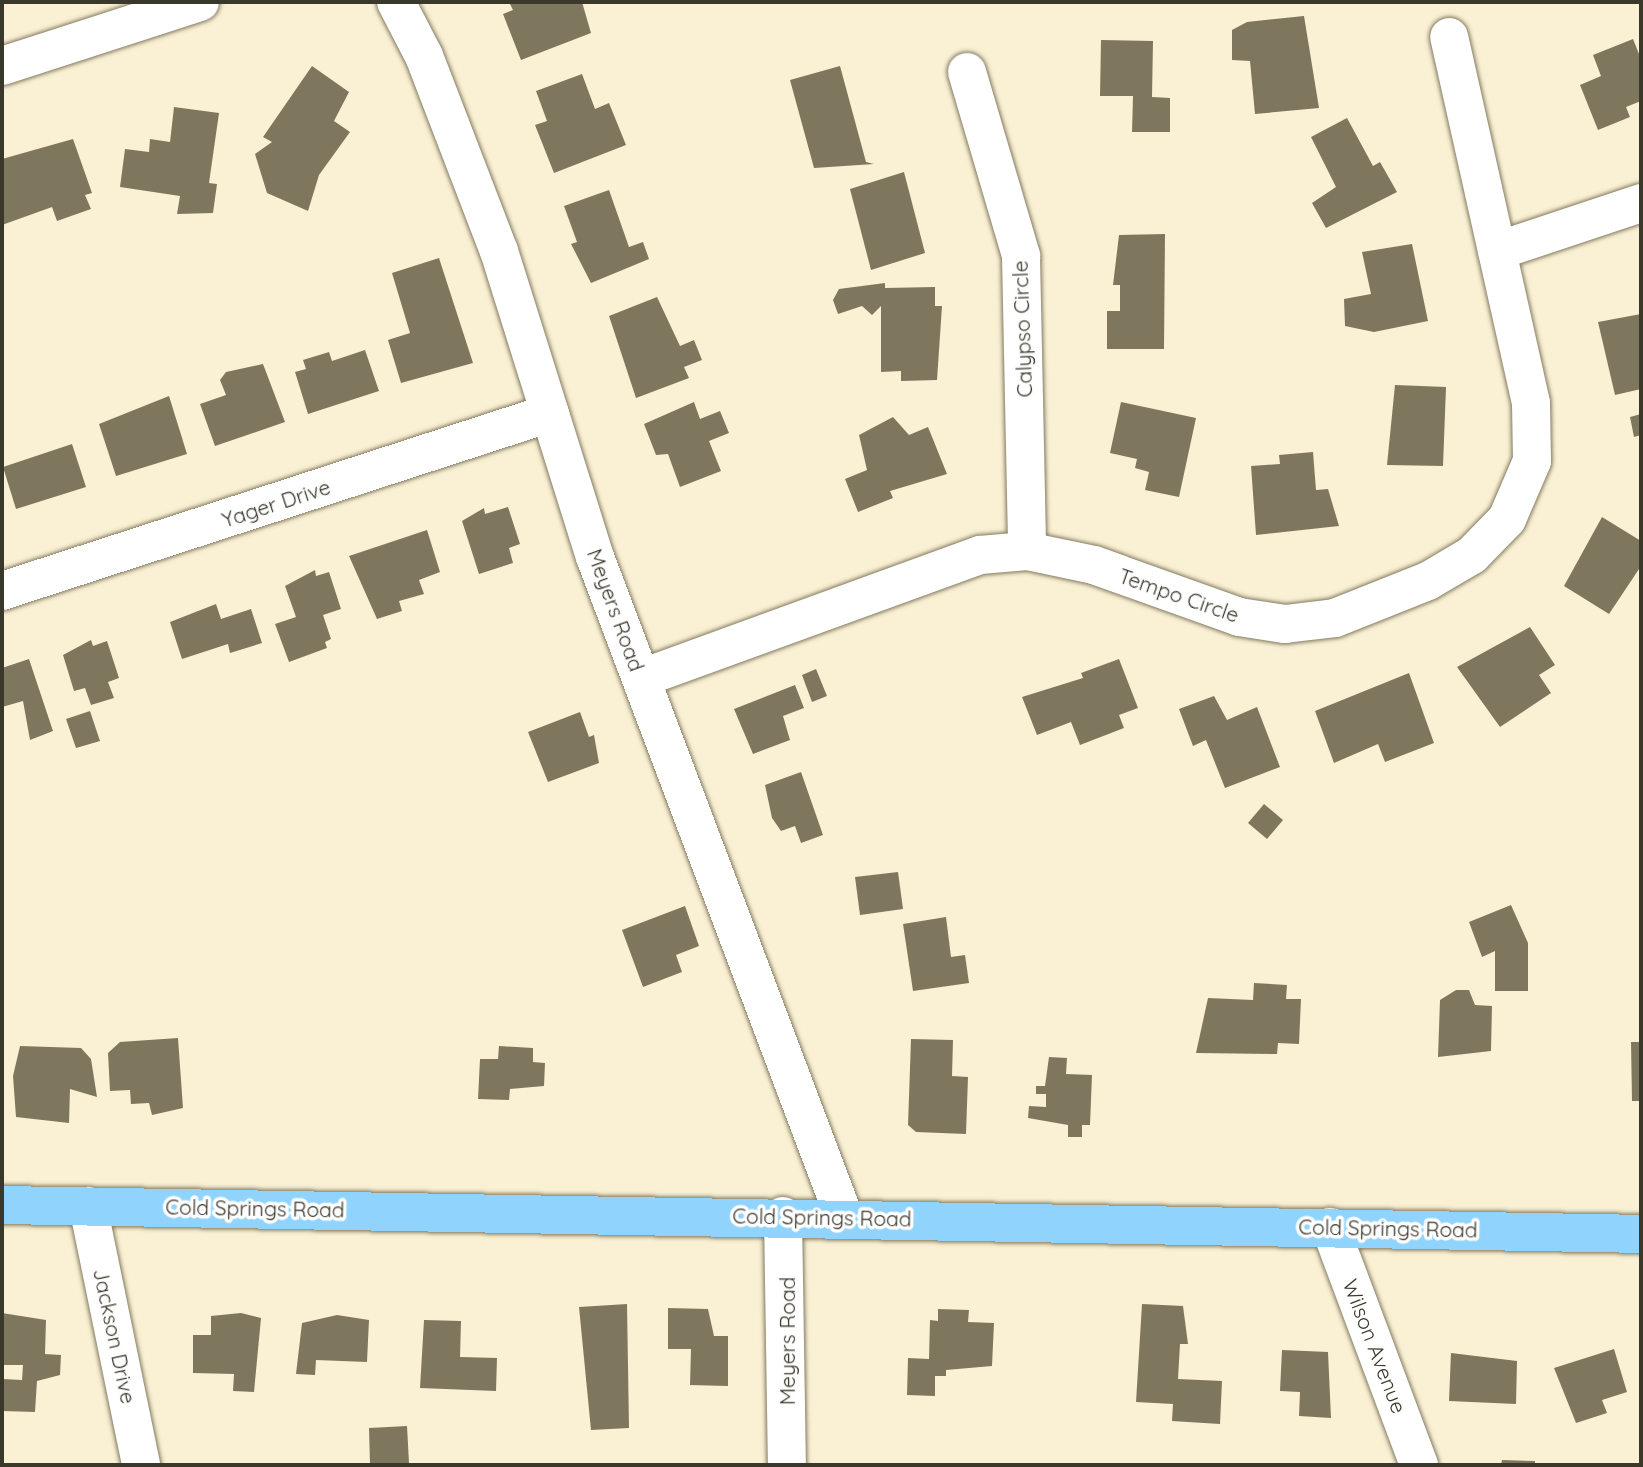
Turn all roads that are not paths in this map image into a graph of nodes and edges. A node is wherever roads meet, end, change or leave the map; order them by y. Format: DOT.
graph roads {
  1 [pos="200,2"];
  2 [pos="396,2"];
  3 [pos="1449,37"];
  4 [pos="2,66"];
  5 [pos="967,72"];
  6 [pos="1641,203"];
  7 [pos="1497,251"];
  8 [pos="550,413"];
  9 [pos="1027,551"];
  10 [pos="2,591"];
  11 [pos="642,678"];
  12 [pos="2,1205"];
  13 [pos="88,1206"];
  14 [pos="783,1216"];
  15 [pos="844,1217"];
  16 [pos="1330,1227"];
  17 [pos="1641,1234"];
  18 [pos="141,1465"];
  19 [pos="788,1465"];
  20 [pos="1419,1465"];
  1 -- 4 [label="street"];
  2 -- 8 [label="street, Meyers Road"];
  3 -- 7 [label="street, Tempo Circle"];
  5 -- 9 [label="street, Calypso Circle"];
  6 -- 7 [label="street"];
  7 -- 9 [label="street, Tempo Circle"];
  8 -- 10 [label="street, Yager Drive"];
  8 -- 11 [label="street, Meyers Road"];
  9 -- 11 [label="street, Tempo Circle"];
  11 -- 15 [label="street, Meyers Road"];
  12 -- 13 [label="main road, Cold Springs Road"];
  13 -- 14 [label="main road, Cold Springs Road"];
  13 -- 18 [label="street, Jackson Drive"];
  14 -- 15 [label="main road, Cold Springs Road"];
  14 -- 19 [label="street, Meyers Road"];
  15 -- 16 [label="main road, Cold Springs Road"];
  16 -- 17 [label="main road, Cold Springs Road"];
  16 -- 20 [label="street, Wilson Avenue"];
}
